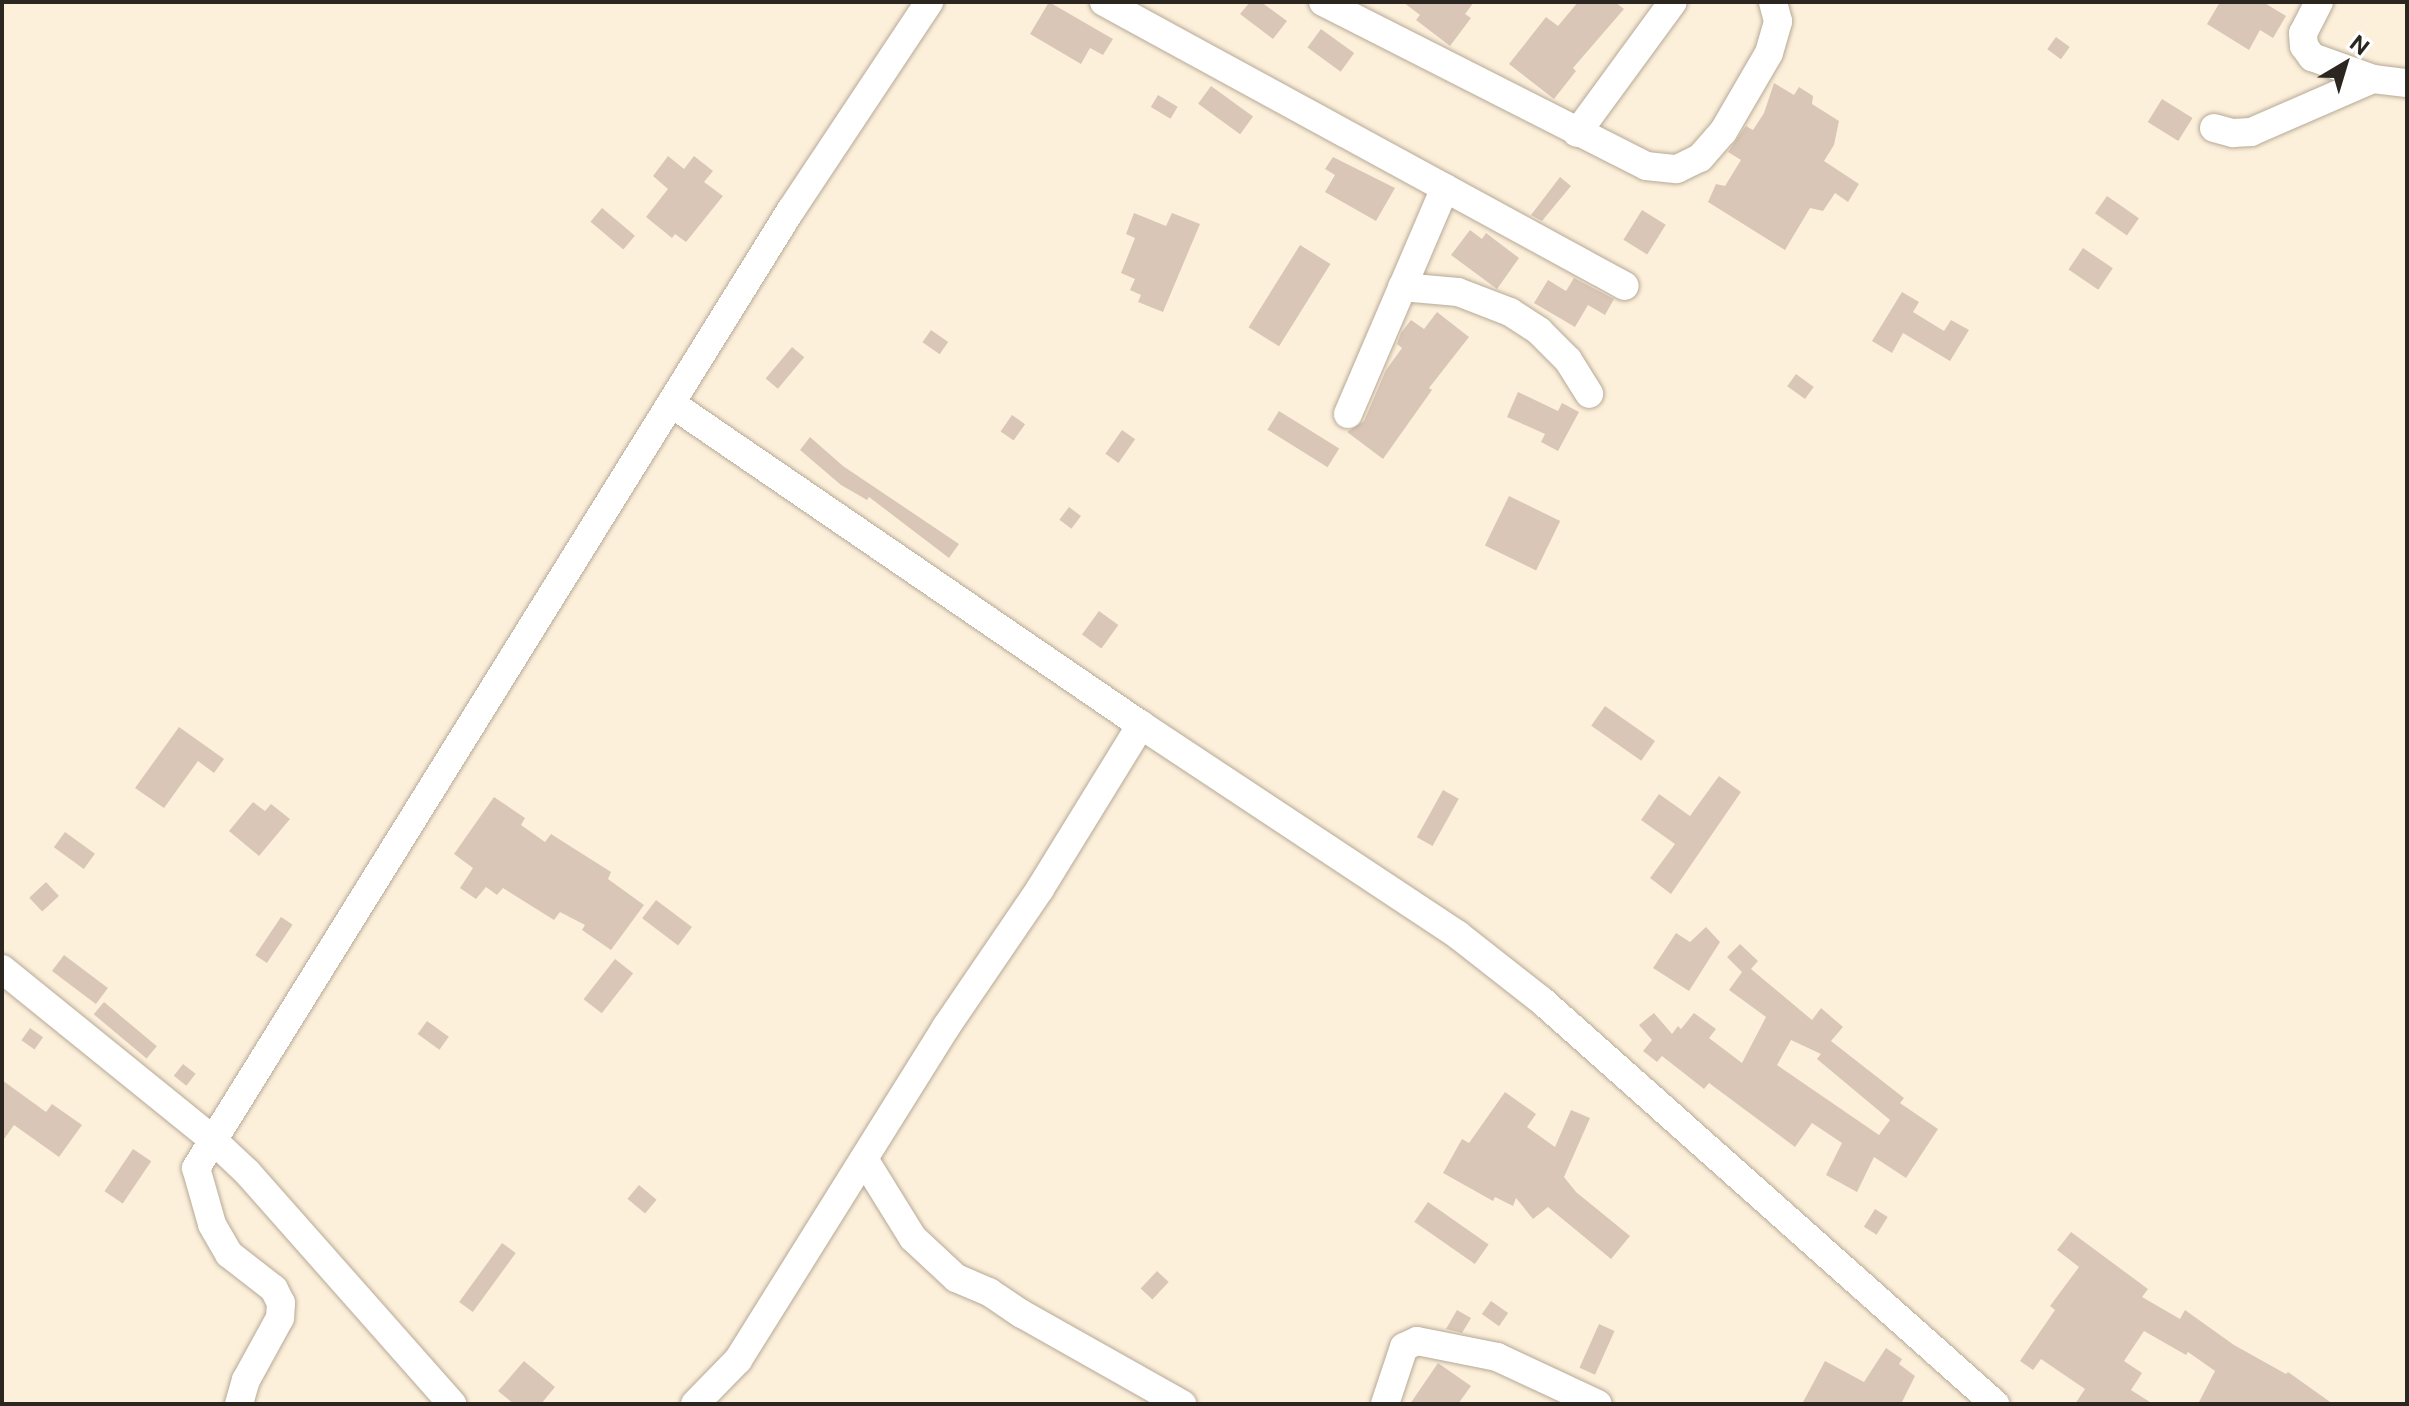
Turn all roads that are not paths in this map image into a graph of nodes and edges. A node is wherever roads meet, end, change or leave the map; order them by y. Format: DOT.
graph roads {
  1 [pos="929,2"];
  2 [pos="1104,2"];
  3 [pos="1323,2"];
  4 [pos="1673,2"];
  5 [pos="1773,2"];
  6 [pos="2319,2"];
  7 [pos="2373,79"];
  8 [pos="2407,83"];
  9 [pos="2214,128"];
  10 [pos="1577,133"];
  11 [pos="1445,188"];
  12 [pos="1625,286"];
  13 [pos="1402,287"];
  14 [pos="1589,394"];
  15 [pos="672,404"];
  16 [pos="1348,414"];
  17 [pos="1141,725"];
  18 [pos="2,969"];
  19 [pos="213,1140"];
  20 [pos="864,1159"];
  21 [pos="239,1404"];
  22 [pos="452,1404"];
  23 [pos="695,1404"];
  24 [pos="1182,1404"];
  25 [pos="1385,1404"];
  26 [pos="1598,1404"];
  27 [pos="1995,1404"];
  1 -- 15 [label="street"];
  2 -- 11 [label="street"];
  3 -- 10 [label="street"];
  4 -- 10 [label="street"];
  5 -- 10 [label="street"];
  6 -- 7 [label="street"];
  7 -- 8 [label="street"];
  7 -- 9 [label="street"];
  11 -- 12 [label="street"];
  11 -- 13 [label="street"];
  13 -- 14 [label="street"];
  13 -- 16 [label="street"];
  15 -- 17 [label="street"];
  15 -- 19 [label="street"];
  17 -- 20 [label="street"];
  17 -- 27 [label="street"];
  18 -- 19 [label="street"];
  19 -- 21 [label="street"];
  19 -- 22 [label="street"];
  20 -- 23 [label="street"];
  20 -- 24 [label="street"];
  25 -- 26 [label="street"];
}
